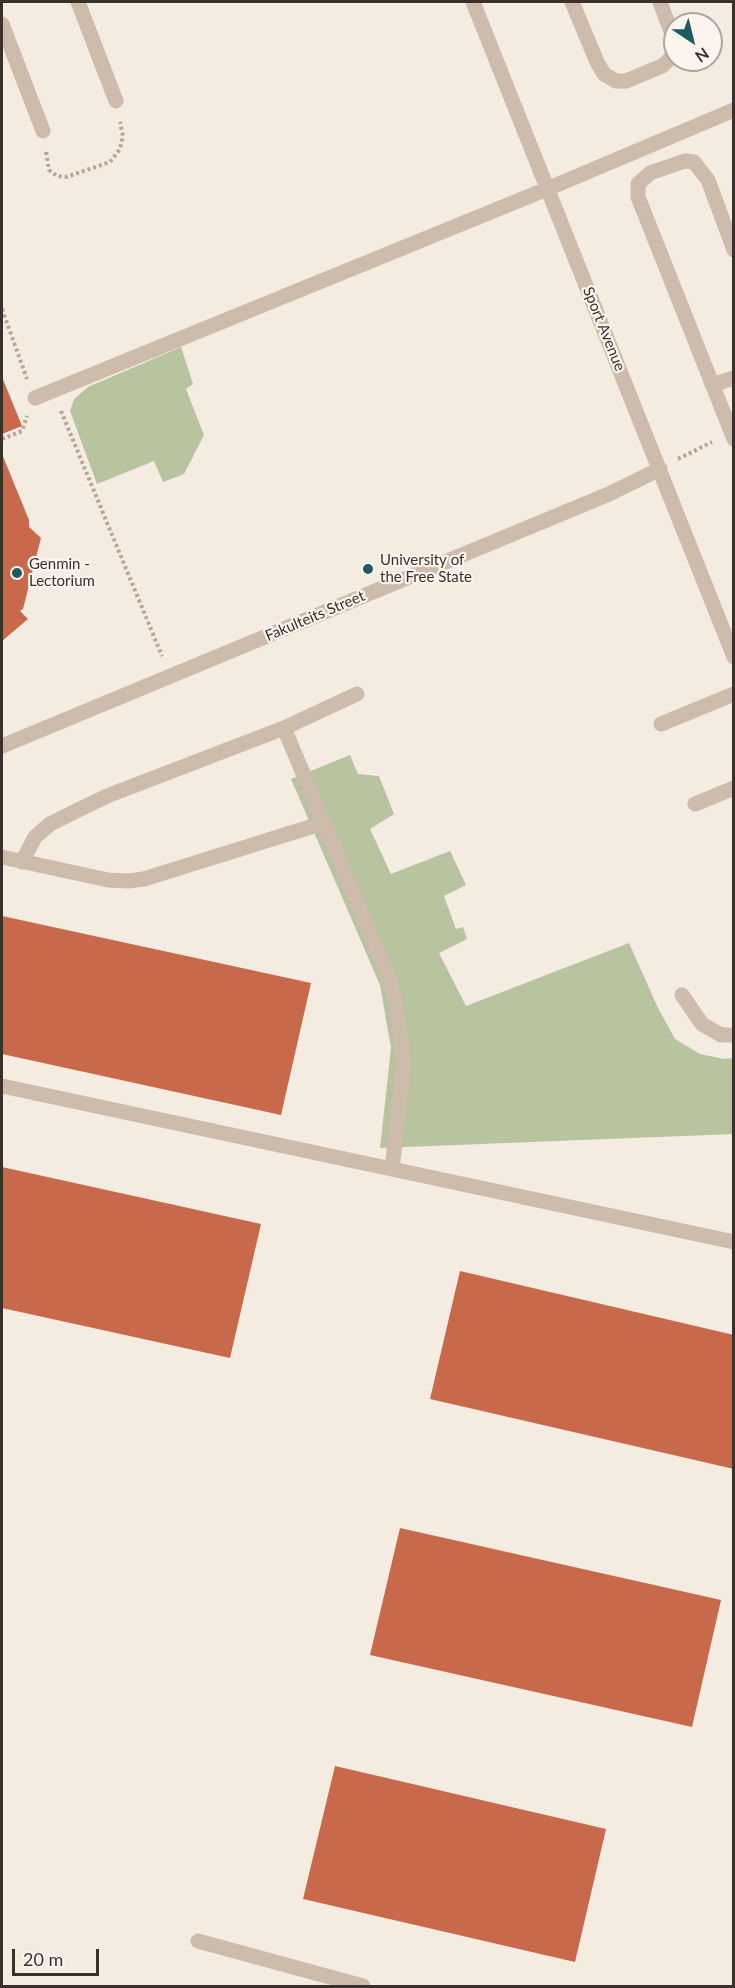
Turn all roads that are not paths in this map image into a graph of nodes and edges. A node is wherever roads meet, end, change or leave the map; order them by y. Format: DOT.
graph roads {
  1 [pos="78,2"];
  2 [pos="473,2"];
  3 [pos="572,2"];
  4 [pos="660,2"];
  5 [pos="2,24"];
  6 [pos="116,101"];
  7 [pos="734,110"];
  8 [pos="43,131"];
  9 [pos="547,189"];
  10 [pos="734,250"];
  11 [pos="734,378"];
  12 [pos="712,385"];
  13 [pos="35,398"];
  14 [pos="732,436"];
  15 [pos="660,469"];
  16 [pos="734,657"];
  17 [pos="357,694"];
  18 [pos="734,694"];
  19 [pos="661,724"];
  20 [pos="284,728"];
  21 [pos="2,746"];
  22 [pos="734,788"];
  23 [pos="695,804"];
  24 [pos="323,823"];
  25 [pos="2,857"];
  26 [pos="22,862"];
  27 [pos="682,995"];
  28 [pos="734,1035"];
  29 [pos="2,1086"];
  30 [pos="392,1169"];
  31 [pos="734,1242"];
  32 [pos="198,1941"];
  33 [pos="363,1986"];
  1 -- 6 [label="street"];
  2 -- 9 [label="street, Sport Avenue"];
  3 -- 4 [label="street"];
  5 -- 8 [label="street"];
  7 -- 9 [label="street"];
  9 -- 13 [label="street"];
  9 -- 15 [label="street, Sport Avenue"];
  10 -- 12 [label="street"];
  11 -- 12 [label="street"];
  12 -- 14 [label="street"];
  15 -- 16 [label="street, Sport Avenue"];
  15 -- 21 [label="street, Fakulteits Street"];
  17 -- 20 [label="street"];
  18 -- 19 [label="street"];
  20 -- 24 [label="street"];
  20 -- 26 [label="street"];
  22 -- 23 [label="street"];
  24 -- 26 [label="street"];
  24 -- 30 [label="street"];
  25 -- 26 [label="street"];
  27 -- 28 [label="street"];
  29 -- 30 [label="street"];
  30 -- 31 [label="street"];
  32 -- 33 [label="street"];
}
